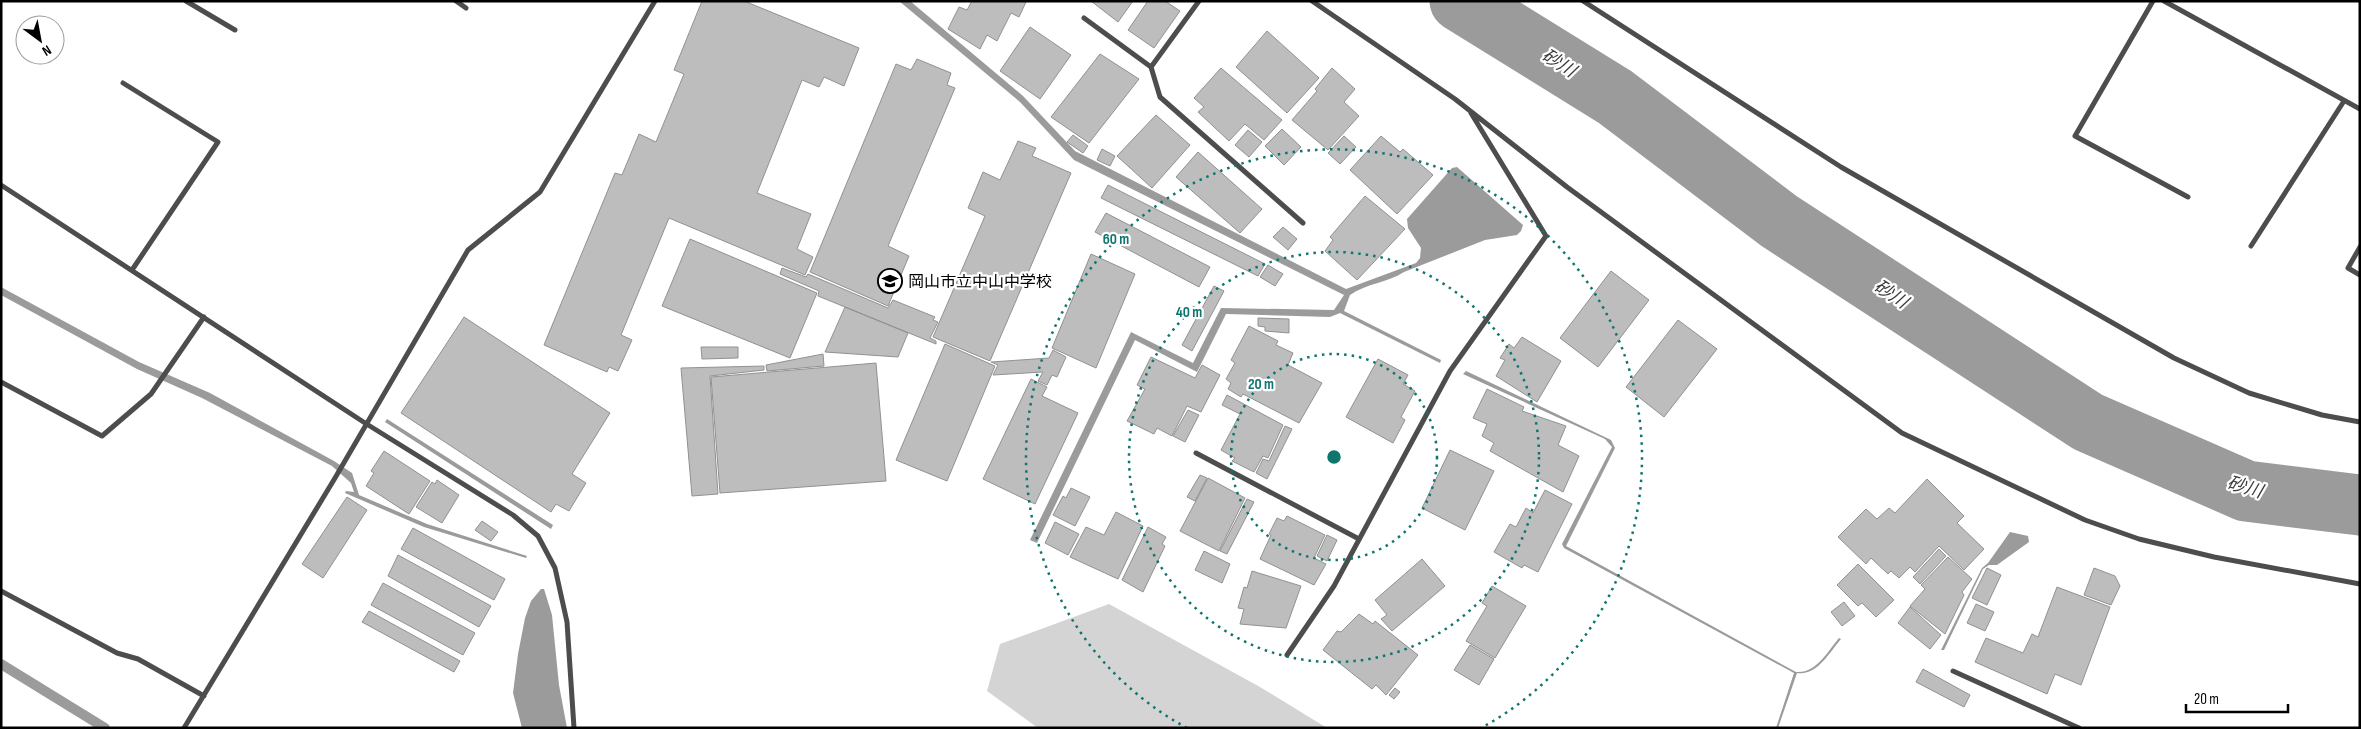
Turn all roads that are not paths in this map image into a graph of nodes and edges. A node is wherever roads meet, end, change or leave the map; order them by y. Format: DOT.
graph roads {
  1 [pos="186,1"];
  2 [pos="456,1"];
  3 [pos="655,1"];
  4 [pos="1199,1"];
  5 [pos="1312,1"];
  6 [pos="1584,1"];
  7 [pos="2153,1"];
  8 [pos="2164,1"];
  9 [pos="466,8"];
  10 [pos="1084,18"];
  11 [pos="235,30"];
  12 [pos="1151,67"];
  13 [pos="123,83"];
  14 [pos="2344,101"];
  15 [pos="1469,110"];
  16 [pos="2360,110"];
  17 [pos="1,185"];
  18 [pos="2188,197"];
  19 [pos="1303,223"];
  20 [pos="2251,246"];
  21 [pos="2360,247"];
  22 [pos="132,270"];
  23 [pos="2360,275"];
  24 [pos="204,317"];
  25 [pos="1,382"];
  26 [pos="2360,422"];
  27 [pos="365,423"];
  28 [pos="1196,453"];
  29 [pos="1359,539"];
  30 [pos="2360,584"];
  31 [pos="1,591"];
  32 [pos="1287,655"];
  33 [pos="1953,671"];
  34 [pos="204,696"];
  35 [pos="184,728"];
  36 [pos="574,728"];
  37 [pos="2079,728"];
  1 -- 11 [label="street"];
  2 -- 9 [label="street"];
  3 -- 27 [label="street"];
  4 -- 12 [label="street"];
  5 -- 15 [label="street"];
  6 -- 26 [label="street"];
  7 -- 18 [label="street"];
  8 -- 14 [label="street"];
  10 -- 12 [label="street"];
  12 -- 19 [label="street"];
  13 -- 22 [label="street"];
  14 -- 16 [label="street"];
  14 -- 20 [label="street"];
  15 -- 29 [label="street"];
  15 -- 30 [label="street"];
  17 -- 22 [label="street"];
  21 -- 23 [label="street"];
  22 -- 24 [label="street"];
  24 -- 25 [label="street"];
  24 -- 27 [label="street"];
  27 -- 34 [label="street"];
  27 -- 36 [label="street"];
  28 -- 29 [label="street"];
  29 -- 32 [label="street"];
  31 -- 34 [label="street"];
  33 -- 37 [label="street"];
  34 -- 35 [label="street"];
}
